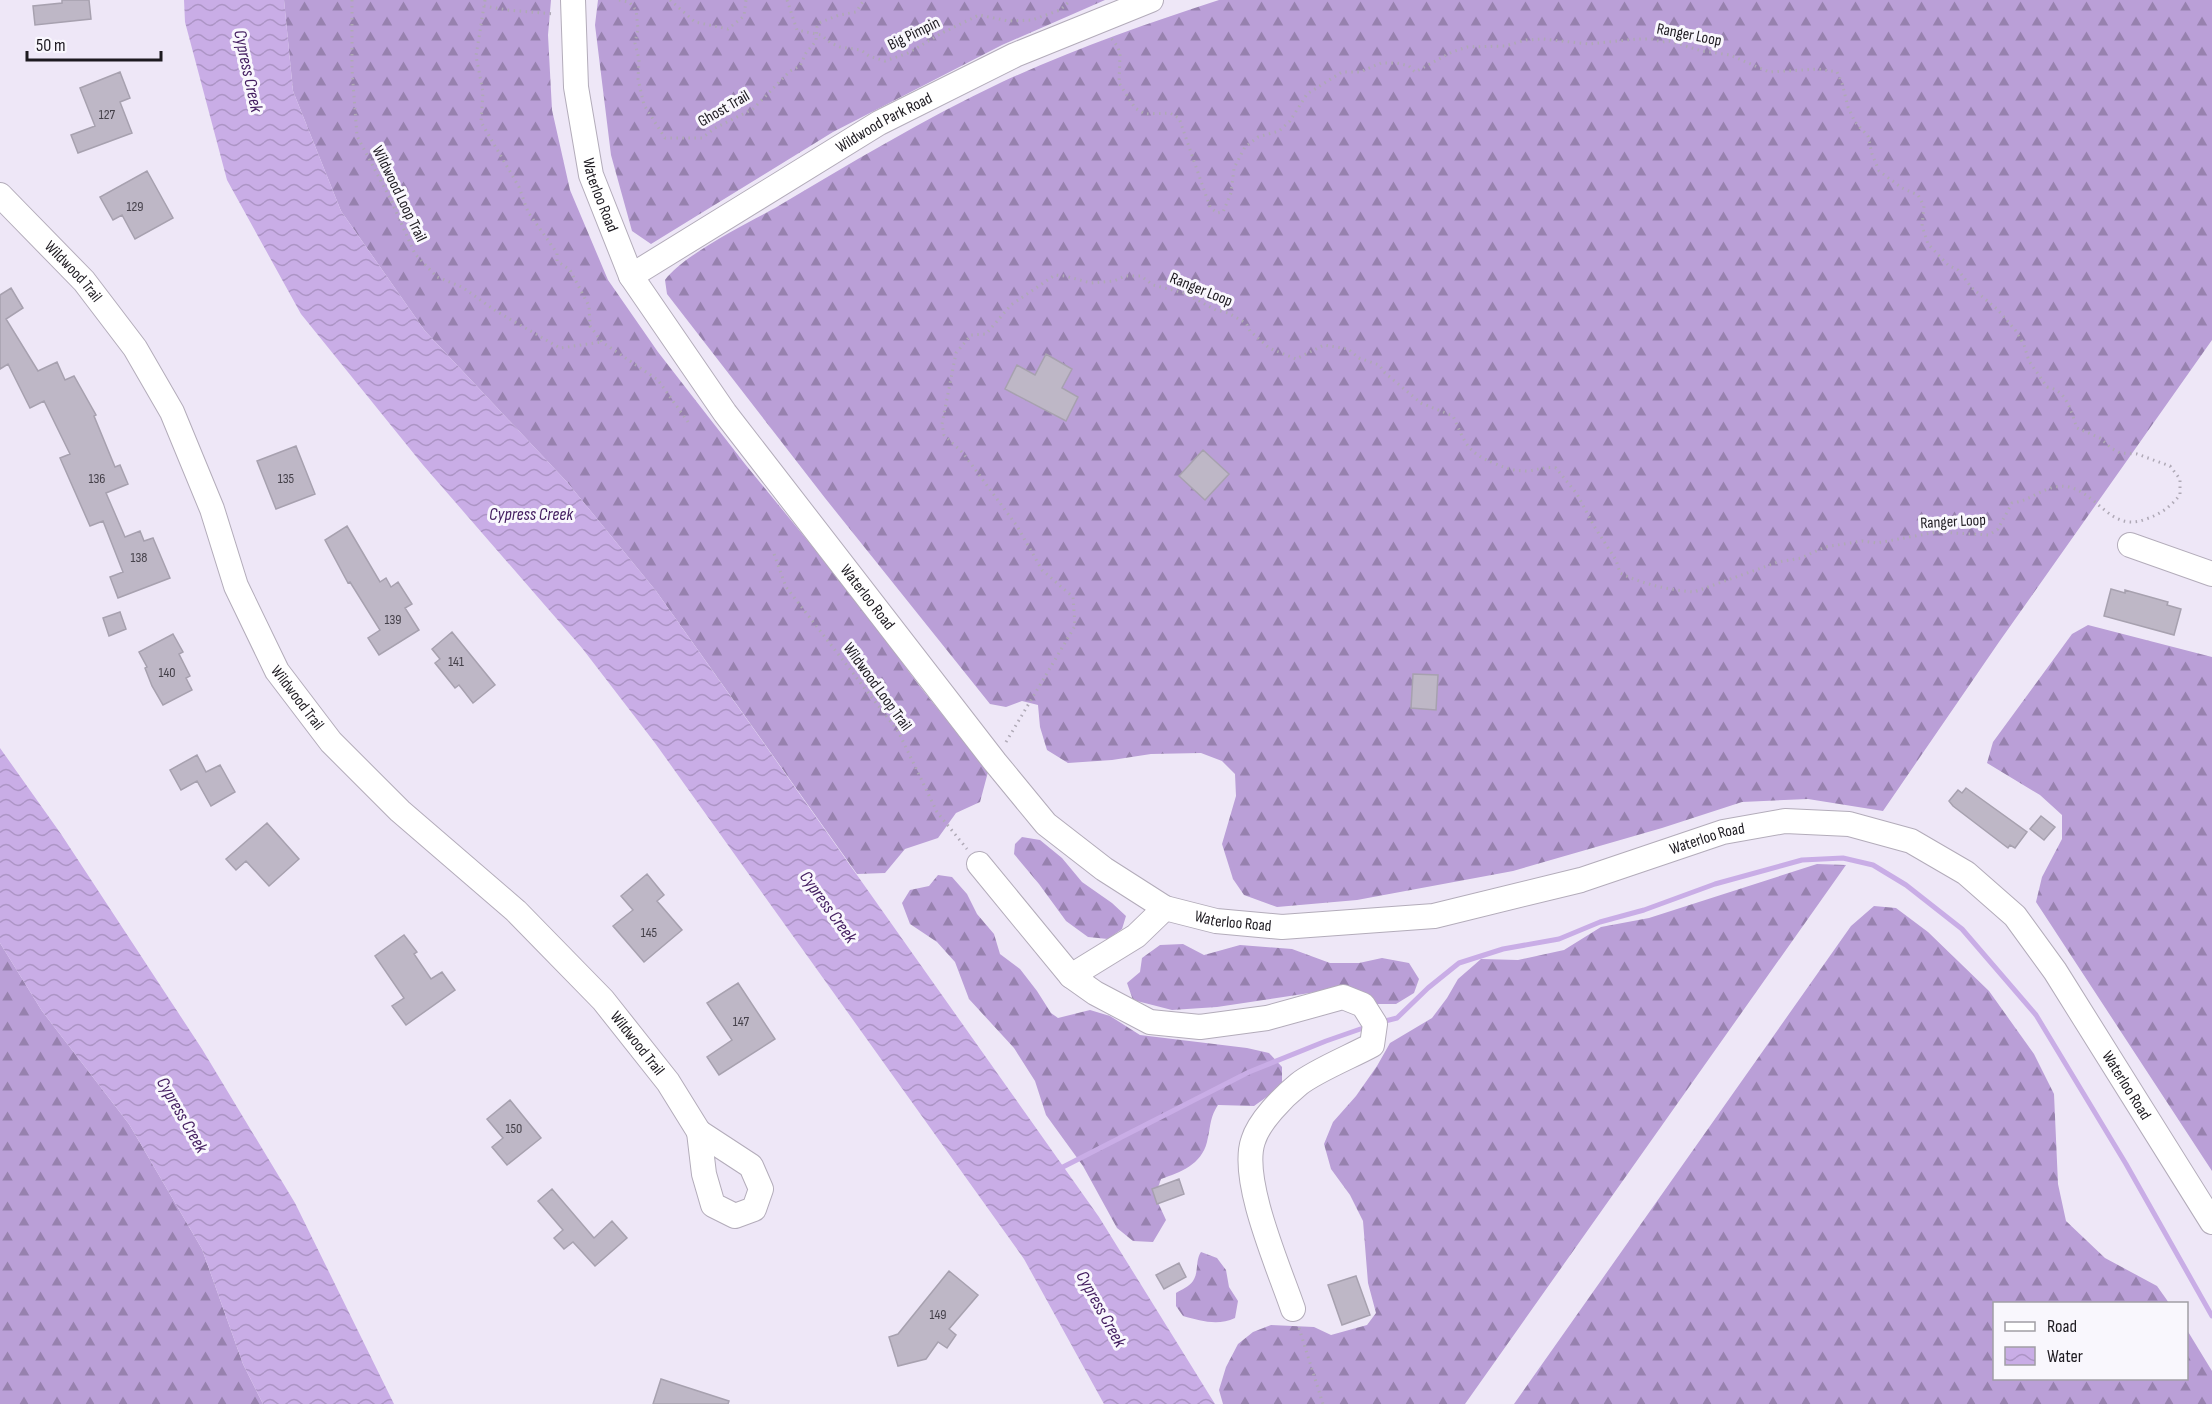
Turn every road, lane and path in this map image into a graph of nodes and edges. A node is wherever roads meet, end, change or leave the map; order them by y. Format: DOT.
graph roads {
  1 [pos="352,0"];
  2 [pos="485,0"];
  3 [pos="620,0"];
  4 [pos="670,0"];
  5 [pos="746,0"];
  6 [pos="787,0"];
  7 [pos="864,0"];
  8 [pos="1071,0"];
  9 [pos="1151,0"];
  10 [pos="484,6"];
  11 [pos="573,7"];
  12 [pos="1101,20"];
  13 [pos="816,33"];
  14 [pos="0,195"];
  15 [pos="631,276"];
  16 [pos="602,342"];
  17 [pos="688,422"];
  18 [pos="2130,545"];
  19 [pos="774,554"];
  20 [pos="2212,574"];
  21 [pos="995,762"];
  22 [pos="979,864"];
  23 [pos="1165,908"];
  24 [pos="1071,976"];
  25 [pos="699,1132"];
  26 [pos="2212,1222"];
  27 [pos="1293,1309"];
  28 [pos="1323,1404"];
  1 -- 16 [label="path, Wildwood Loop Trail"];
  2 -- 10 [label="path"];
  3 -- 13 [label="path, Ghost Trail"];
  4 -- 5 [label="path"];
  6 -- 13 [label="path, Big Pimpin"];
  7 -- 13 [label="path, Ghost Trail"];
  8 -- 13 [label="path, Big Pimpin"];
  9 -- 12 [label="street, Wildwood Park Road"];
  10 -- 11 [label="path"];
  10 -- 16 [label="path"];
  11 -- 15 [label="street, Waterloo Road"];
  12 -- 15 [label="street, Wildwood Park Road"];
  12 -- 21 [label="path, Ranger Loop"];
  14 -- 25 [label="street, Wildwood Trail"];
  15 -- 21 [label="street, Waterloo Road"];
  16 -- 17 [label="path"];
  18 -- 20 [label="street"];
  19 -- 22 [label="path, Wildwood Loop Trail"];
  21 -- 23 [label="street, Waterloo Road"];
  22 -- 24 [label="street"];
  23 -- 24 [label="street"];
  23 -- 26 [label="street, Waterloo Road"];
  24 -- 27 [label="street"];
  27 -- 28 [label="path"];
}
